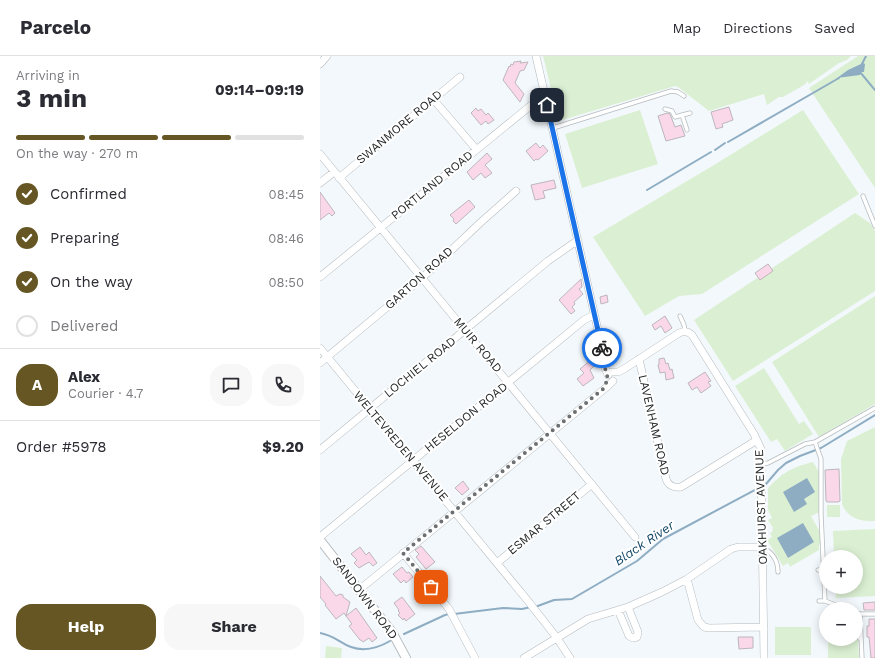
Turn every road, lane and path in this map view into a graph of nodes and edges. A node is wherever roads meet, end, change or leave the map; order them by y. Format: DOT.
graph roads {
  1 [pos="327,56"];
  2 [pos="536,56"];
  3 [pos="320,64"];
  4 [pos="460,77"];
  5 [pos="545,94"];
  6 [pos="684,96"];
  7 [pos="433,99"];
  8 [pos="665,110"];
  9 [pos="690,113"];
  10 [pos="682,115"];
  11 [pos="553,128"];
  12 [pos="687,130"];
  13 [pos="476,149"];
  14 [pos="320,154"];
  15 [pos="336,175"];
  16 [pos="320,183"];
  17 [pos="516,191"];
  18 [pos="863,196"];
  19 [pos="875,226"];
  20 [pos="381,227"];
  21 [pos="578,240"];
  22 [pos="320,277"];
  23 [pos="422,278"];
  24 [pos="594,315"];
  25 [pos="680,316"];
  26 [pos="465,330"];
  27 [pos="685,331"];
  28 [pos="320,348"];
  29 [pos="327,357"];
  30 [pos="639,358"];
  31 [pos="320,363"];
  32 [pos="612,376"];
  33 [pos="508,382"];
  34 [pos="370,408"];
  35 [pos="875,408"];
  36 [pos="550,433"];
  37 [pos="757,440"];
  38 [pos="815,442"];
  39 [pos="320,450"];
  40 [pos="413,461"];
  41 [pos="761,464"];
  42 [pos="592,484"];
  43 [pos="455,511"];
  44 [pos="320,537"];
  45 [pos="635,537"];
  46 [pos="321,544"];
  47 [pos="762,546"];
  48 [pos="823,550"];
  49 [pos="403,553"];
  50 [pos="497,563"];
  51 [pos="778,572"];
  52 [pos="687,578"];
  53 [pos="359,590"];
  54 [pos="825,594"];
  55 [pos="819,601"];
  56 [pos="825,601"];
  57 [pos="628,607"];
  58 [pos="618,610"];
  59 [pos="863,613"];
  60 [pos="875,614"];
  61 [pos="764,626"];
  62 [pos="557,638"];
  63 [pos="862,646"];
  64 [pos="406,658"];
  65 [pos="475,658"];
  66 [pos="524,658"];
  67 [pos="570,658"];
  68 [pos="764,658"];
  69 [pos="862,658"];
  1 -- 3 [label="street"];
  2 -- 5 [label="street"];
  4 -- 7 [label="street, SWANMORE ROAD"];
  5 -- 11 [label="street"];
  5 -- 13 [label="street, PORTLAND ROAD"];
  6 -- 11 [label="lane"];
  7 -- 13 [label="street"];
  7 -- 15 [label="street, SWANMORE ROAD"];
  8 -- 10 [label="lane"];
  9 -- 10 [label="lane"];
  10 -- 12 [label="lane"];
  11 -- 21 [label="street"];
  13 -- 20 [label="street, PORTLAND ROAD"];
  14 -- 15 [label="street, MUIR ROAD"];
  15 -- 16 [label="street, SWANMORE ROAD"];
  15 -- 20 [label="street, MUIR ROAD"];
  17 -- 23 [label="street, GARTON ROAD"];
  18 -- 19 [label="lane"];
  20 -- 22 [label="street, PORTLAND ROAD"];
  20 -- 23 [label="street, MUIR ROAD"];
  21 -- 24 [label="street"];
  21 -- 26 [label="street, LOCHIEL ROAD"];
  23 -- 26 [label="street, MUIR ROAD"];
  23 -- 29 [label="street, GARTON ROAD"];
  24 -- 32 [label="street"];
  24 -- 33 [label="street, HESELDON ROAD"];
  25 -- 27 [label="lane"];
  26 -- 33 [label="street, MUIR ROAD"];
  26 -- 34 [label="street, LOCHIEL ROAD"];
  27 -- 30 [label="street"];
  27 -- 37 [label="street, OAKHURST AVENUE"];
  28 -- 29 [label="street, WELTEVREDEN AVENUE"];
  29 -- 31 [label="street, GARTON ROAD"];
  29 -- 34 [label="street, WELTEVREDEN AVENUE"];
  30 -- 32 [label="street"];
  30 -- 37 [label="street, LAVENHAM ROAD"];
  32 -- 36 [label="street"];
  33 -- 36 [label="street, MUIR ROAD"];
  33 -- 40 [label="street, HESELDON ROAD"];
  34 -- 39 [label="street, LOCHIEL ROAD"];
  34 -- 40 [label="street, WELTEVREDEN AVENUE"];
  35 -- 38 [label="lane"];
  36 -- 42 [label="street, MUIR ROAD"];
  36 -- 43 [label="street"];
  37 -- 41 [label="street, OAKHURST AVENUE"];
  38 -- 41 [label="lane"];
  38 -- 48 [label="lane"];
  40 -- 43 [label="street, WELTEVREDEN AVENUE"];
  40 -- 44 [label="street, HESELDON ROAD"];
  41 -- 47 [label="street, OAKHURST AVENUE"];
  42 -- 45 [label="street, MUIR ROAD"];
  42 -- 50 [label="street, ESMAR STREET"];
  43 -- 49 [label="street"];
  43 -- 50 [label="street, WELTEVREDEN AVENUE"];
  46 -- 53 [label="street, SANDOWN ROAD"];
  47 -- 51 [label="lane"];
  47 -- 52 [label="street"];
  47 -- 61 [label="street, OAKHURST AVENUE"];
  49 -- 53 [label="street"];
  49 -- 65 [label="street"];
  50 -- 62 [label="street, WELTEVREDEN AVENUE"];
  52 -- 57 [label="street"];
  52 -- 61 [label="street"];
  53 -- 64 [label="street, SANDOWN ROAD"];
  54 -- 56 [label="lane"];
  55 -- 56 [label="lane"];
  57 -- 58 [label="street"];
  57 -- 58 [label="street"];
  58 -- 62 [label="street"];
  59 -- 60 [label="lane"];
  61 -- 68 [label="street, OAKHURST AVENUE"];
  62 -- 66 [label="street"];
  62 -- 67 [label="street, WELTEVREDEN AVENUE"];
  63 -- 69 [label="lane"];
}
